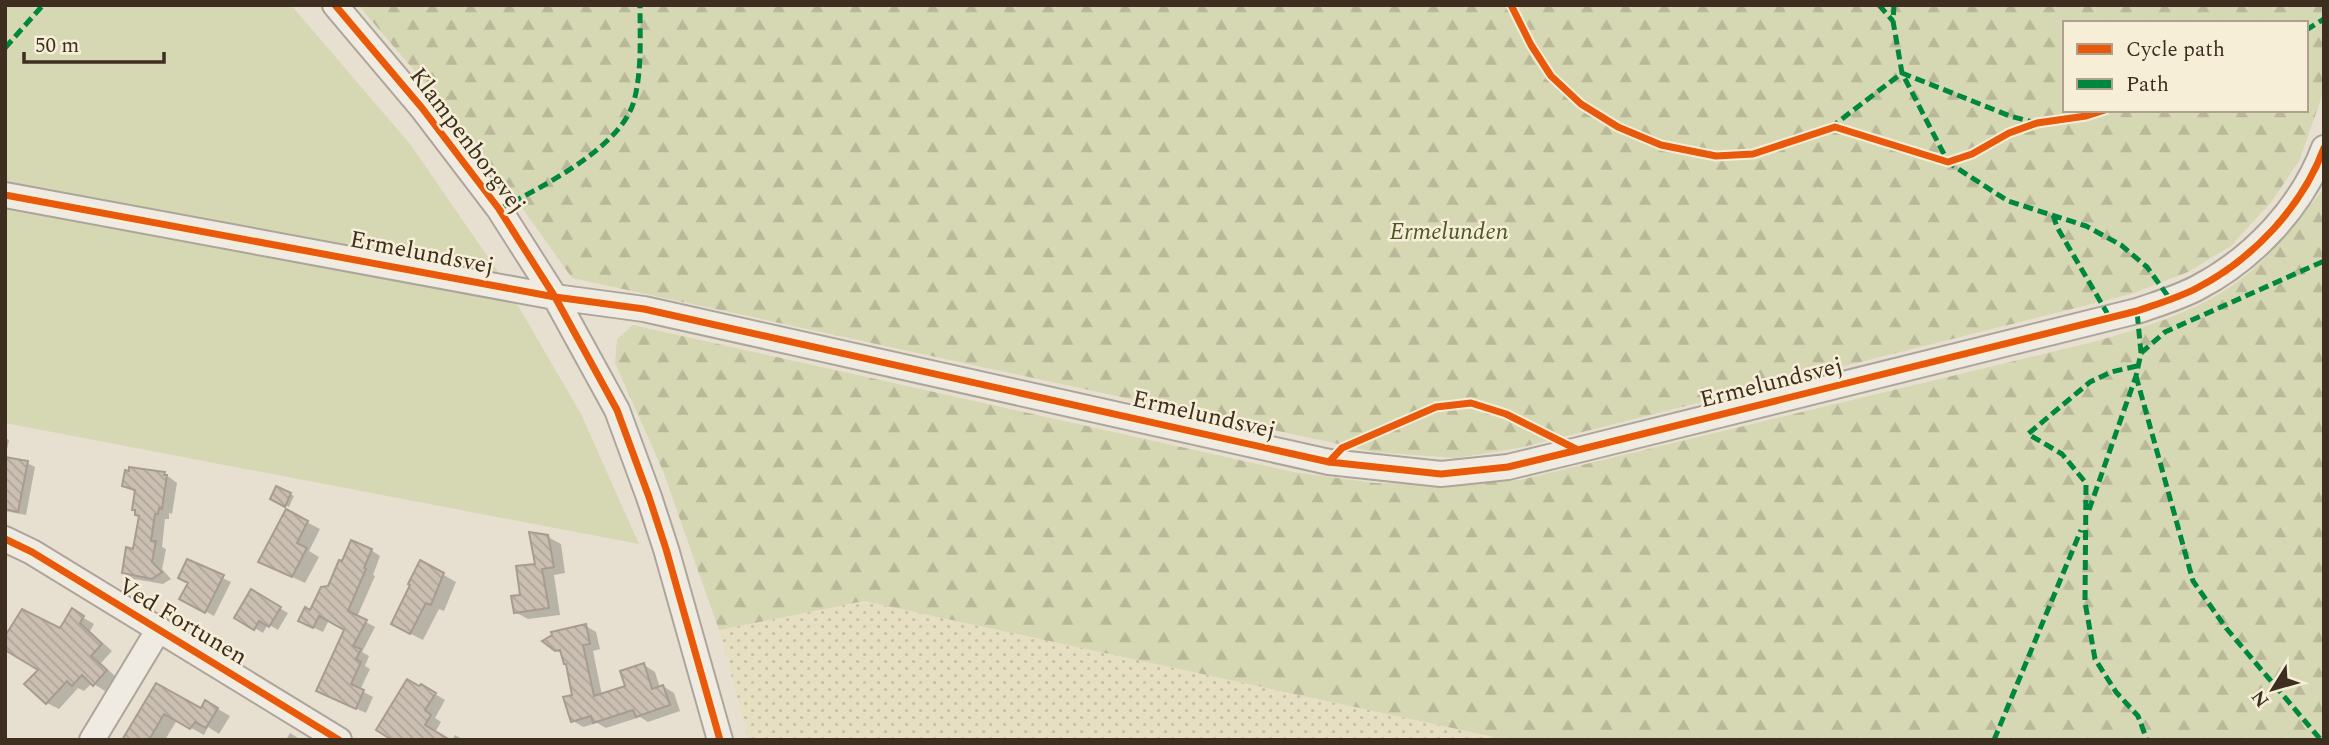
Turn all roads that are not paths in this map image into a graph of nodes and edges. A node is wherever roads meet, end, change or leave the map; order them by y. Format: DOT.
graph roads {
  1 [pos="335,5"];
  2 [pos="2324,148"];
  3 [pos="5,195"];
  4 [pos="555,297"];
  5 [pos="5,539"];
  6 [pos="159,629"];
  7 [pos="706,698"];
  8 [pos="92,740"];
  9 [pos="339,740"];
  10 [pos="713,740"];
  11 [pos="720,740"];
  1 -- 4 [label="street, Klampenborgvej"];
  2 -- 4 [label="street, Ermelundsvej"];
  3 -- 4 [label="street, Ermelundsvej"];
  4 -- 7 [label="street, Klampenborgvej"];
  5 -- 6 [label="street, Ved Fortunen"];
  6 -- 8 [label="street"];
  6 -- 9 [label="street, Ved Fortunen"];
  7 -- 10 [label="street, Klampenborgvej"];
  7 -- 11 [label="street, Klampenborgvej"];
}
